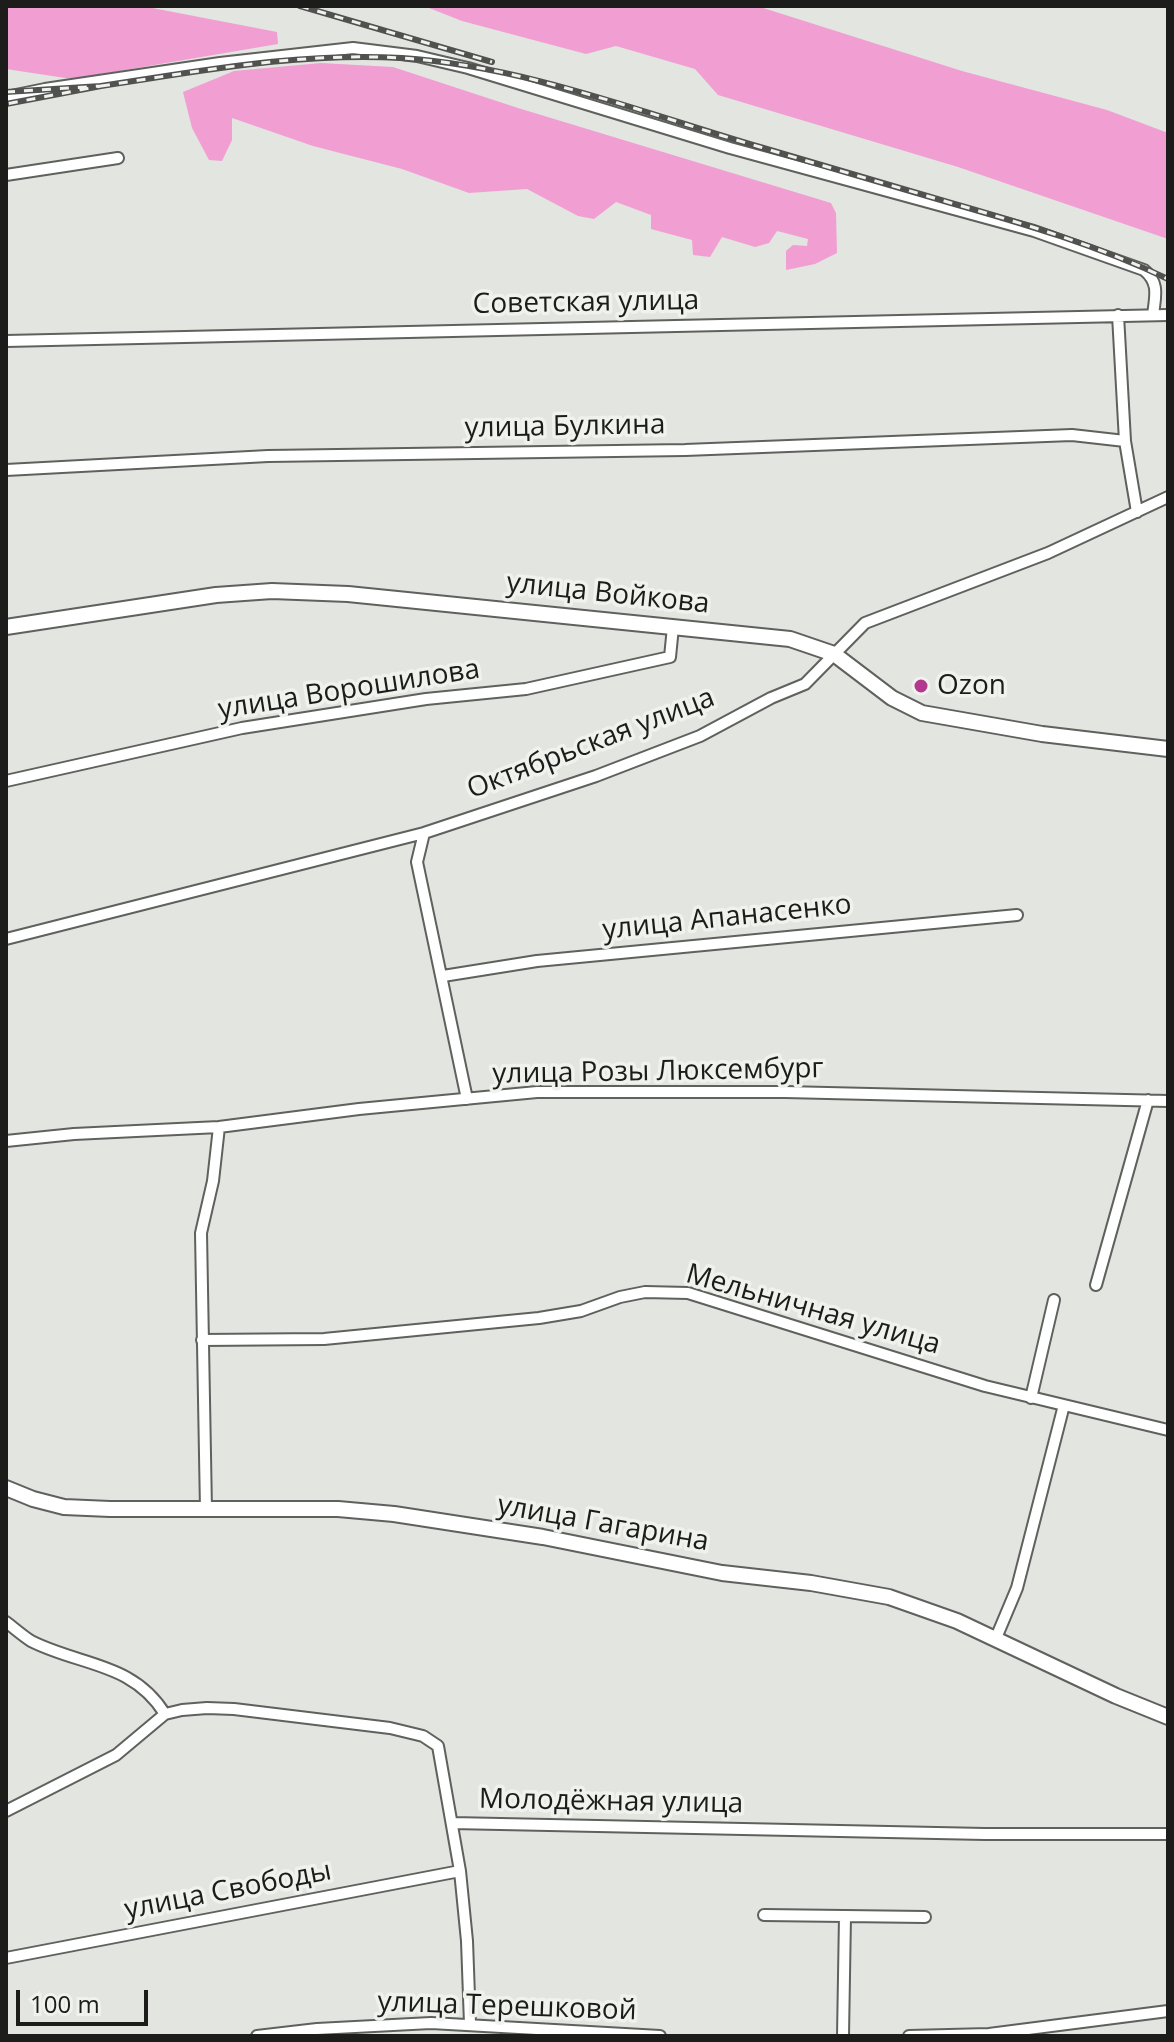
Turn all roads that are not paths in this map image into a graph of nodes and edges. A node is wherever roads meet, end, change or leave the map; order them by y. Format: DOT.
graph roads {
  1 [pos="6,97"];
  2 [pos="118,158"];
  3 [pos="6,175"];
  4 [pos="1118,315"];
  5 [pos="1153,315"];
  6 [pos="1168,315"];
  7 [pos="6,341"];
  8 [pos="1125,441"];
  9 [pos="6,470"];
  10 [pos="1168,497"];
  11 [pos="1137,512"];
  12 [pos="6,627"];
  13 [pos="673,627"];
  14 [pos="834,654"];
  15 [pos="1168,749"];
  16 [pos="6,781"];
  17 [pos="424,833"];
  18 [pos="1017,915"];
  19 [pos="6,939"];
  20 [pos="443,976"];
  21 [pos="467,1099"];
  22 [pos="1148,1100"];
  23 [pos="1168,1101"];
  24 [pos="219,1127"];
  25 [pos="6,1141"];
  26 [pos="1096,1285"];
  27 [pos="1054,1300"];
  28 [pos="202,1340"];
  29 [pos="1031,1398"];
  30 [pos="1064,1405"];
  31 [pos="1168,1430"];
  32 [pos="6,1488"];
  33 [pos="206,1510"];
  34 [pos="6,1622"];
  35 [pos="996,1638"];
  36 [pos="165,1714"];
  37 [pos="1168,1717"];
  38 [pos="6,1811"];
  39 [pos="452,1823"];
  40 [pos="1168,1834"];
  41 [pos="460,1871"];
  42 [pos="764,1915"];
  43 [pos="845,1916"];
  44 [pos="925,1917"];
  45 [pos="6,1958"];
  46 [pos="1168,2011"];
  47 [pos="456,2024"];
  48 [pos="470,2024"];
  49 [pos="257,2036"];
  50 [pos="457,2036"];
  51 [pos="660,2036"];
  52 [pos="843,2036"];
  53 [pos="909,2036"];
  1 -- 5 [label="street"];
  2 -- 3 [label="street"];
  4 -- 5 [label="street, Советская улица"];
  4 -- 7 [label="street, Советская улица"];
  4 -- 8 [label="street"];
  5 -- 6 [label="street, Советская улица"];
  8 -- 9 [label="street, улица Булкина"];
  8 -- 11 [label="street"];
  10 -- 11 [label="street"];
  11 -- 14 [label="street"];
  12 -- 13 [label="main road, улица Войкова"];
  13 -- 14 [label="main road, улица Войкова"];
  13 -- 16 [label="street, улица Ворошилова"];
  14 -- 15 [label="main road"];
  14 -- 17 [label="street, Октябрьская улица"];
  17 -- 19 [label="street, Октябрьская улица"];
  17 -- 20 [label="street"];
  18 -- 20 [label="street, улица Апанасенко"];
  20 -- 21 [label="street"];
  21 -- 22 [label="street, улица Розы Люксембург"];
  21 -- 24 [label="street, улица Розы Люксембург"];
  22 -- 23 [label="street, улица Розы Люксембург"];
  22 -- 26 [label="street"];
  24 -- 25 [label="street, улица Розы Люксембург"];
  24 -- 28 [label="street"];
  27 -- 29 [label="street"];
  28 -- 29 [label="street, Мельничная улица"];
  28 -- 33 [label="street"];
  29 -- 30 [label="street, Мельничная улица"];
  30 -- 31 [label="street, Мельничная улица"];
  30 -- 35 [label="street"];
  32 -- 33 [label="main road, улица Гагарина"];
  33 -- 35 [label="main road, улица Гагарина"];
  34 -- 36 [label="street"];
  35 -- 37 [label="main road, улица Гагарина"];
  36 -- 38 [label="street"];
  36 -- 39 [label="street, Молодёжная улица"];
  39 -- 40 [label="street, Молодёжная улица"];
  39 -- 41 [label="street"];
  41 -- 45 [label="street, улица Свободы"];
  41 -- 48 [label="street"];
  42 -- 43 [label="street"];
  43 -- 44 [label="street"];
  43 -- 52 [label="street"];
  46 -- 53 [label="street"];
  47 -- 48 [label="street, улица Терешковой"];
  47 -- 49 [label="street, улица Терешковой"];
  47 -- 50 [label="street"];
  48 -- 51 [label="street, улица Терешковой"];
}
